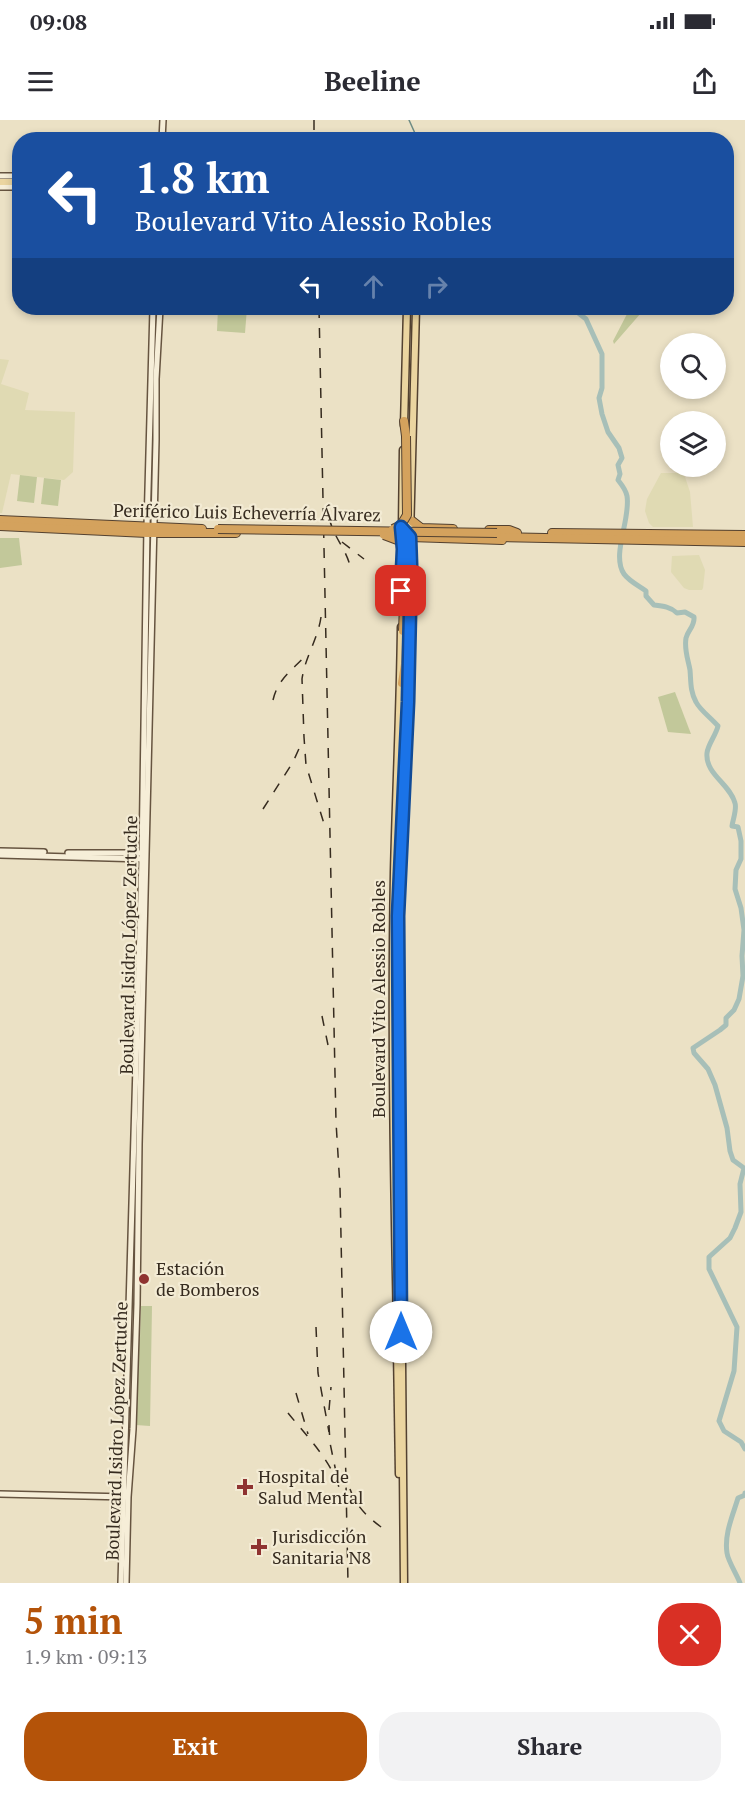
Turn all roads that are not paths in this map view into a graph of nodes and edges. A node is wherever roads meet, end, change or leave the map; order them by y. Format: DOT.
graph roads {
  1 [pos="153,315"];
  2 [pos="160,315"];
  3 [pos="407,315"];
  4 [pos="415,315"];
  5 [pos="407,323"];
  6 [pos="416,323"];
  7 [pos="404,420"];
  8 [pos="412,517"];
  9 [pos="0,520"];
  10 [pos="402,520"];
  11 [pos="52,523"];
  12 [pos="0,526"];
  13 [pos="393,527"];
  14 [pos="28,528"];
  15 [pos="421,528"];
  16 [pos="151,530"];
  17 [pos="384,533"];
  18 [pos="517,533"];
  19 [pos="497,535"];
  20 [pos="745,535"];
  21 [pos="614,536"];
  22 [pos="410,537"];
  23 [pos="629,537"];
  24 [pos="423,538"];
  25 [pos="527,538"];
  26 [pos="745,542"];
  27 [pos="402,683"];
  28 [pos="400,693"];
  29 [pos="398,836"];
  30 [pos="0,853"];
  31 [pos="144,856"];
  32 [pos="0,1494"];
  33 [pos="126,1498"];
  34 [pos="124,1583"];
  35 [pos="402,1583"];
  1 -- 16 [label="main road, Boulevard Isidro López Zertuche"];
  2 -- 16 [label="main road, Boulevard Isidro López Zertuche"];
  3 -- 5 [label="main road, Boulevard Vito Alessio Robles"];
  4 -- 6 [label="main road, Boulevard Vito Alessio Robles"];
  5 -- 6 [label="main road"];
  5 -- 7 [label="main road, Boulevard Vito Alessio Robles"];
  6 -- 8 [label="main road, Boulevard Vito Alessio Robles"];
  7 -- 10 [label="main road, Boulevard Vito Alessio Robles"];
  7 -- 17 [label="highway, bridge"];
  8 -- 10 [label="main road"];
  8 -- 15 [label="highway"];
  8 -- 22 [label="main road, Boulevard Vito Alessio Robles"];
  9 -- 11 [label="highway, Periférico Luis Echeverría Álvarez"];
  10 -- 13 [label="main road"];
  10 -- 22 [label="highway"];
  10 -- 28 [label="main road, Boulevard Vito Alessio Robles"];
  11 -- 14 [label="highway"];
  11 -- 16 [label="highway, Periférico Luis Echeverría Álvarez"];
  12 -- 14 [label="highway, Periférico Luis Echeverría Álvarez"];
  14 -- 16 [label="highway, Periférico Luis Echeverría Álvarez"];
  15 -- 18 [label="highway"];
  15 -- 22 [label="highway"];
  15 -- 24 [label="highway"];
  16 -- 17 [label="highway, Periférico Luis Echeverría Álvarez, bridge"];
  16 -- 31 [label="main road, Boulevard Isidro López Zertuche"];
  17 -- 19 [label="highway, Periférico Luis Echeverría Álvarez, bridge"];
  17 -- 27 [label="highway, bridge"];
  18 -- 19 [label="highway, Periférico Luis Echeverría Álvarez"];
  18 -- 21 [label="highway, Periférico Luis Echeverría Álvarez"];
  19 -- 25 [label="highway, Periférico Luis Echeverría Álvarez"];
  20 -- 23 [label="highway, Periférico Luis Echeverría Álvarez"];
  21 -- 23 [label="highway, Periférico Luis Echeverría Álvarez"];
  21 -- 25 [label="highway, Periférico Luis Echeverría Álvarez"];
  22 -- 24 [label="highway"];
  22 -- 27 [label="highway"];
  22 -- 29 [label="main road, Boulevard Vito Alessio Robles"];
  23 -- 26 [label="highway, Periférico Luis Echeverría Álvarez"];
  24 -- 25 [label="highway"];
  27 -- 28 [label="highway"];
  28 -- 29 [label="main road, Boulevard Vito Alessio Robles"];
  29 -- 35 [label="main road, Boulevard Vito Alessio Robles"];
  30 -- 31 [label="main road"];
  31 -- 33 [label="main road, Boulevard Isidro López Zertuche"];
  32 -- 33 [label="main road"];
  33 -- 34 [label="main road, Boulevard Isidro López Zertuche"];
}
